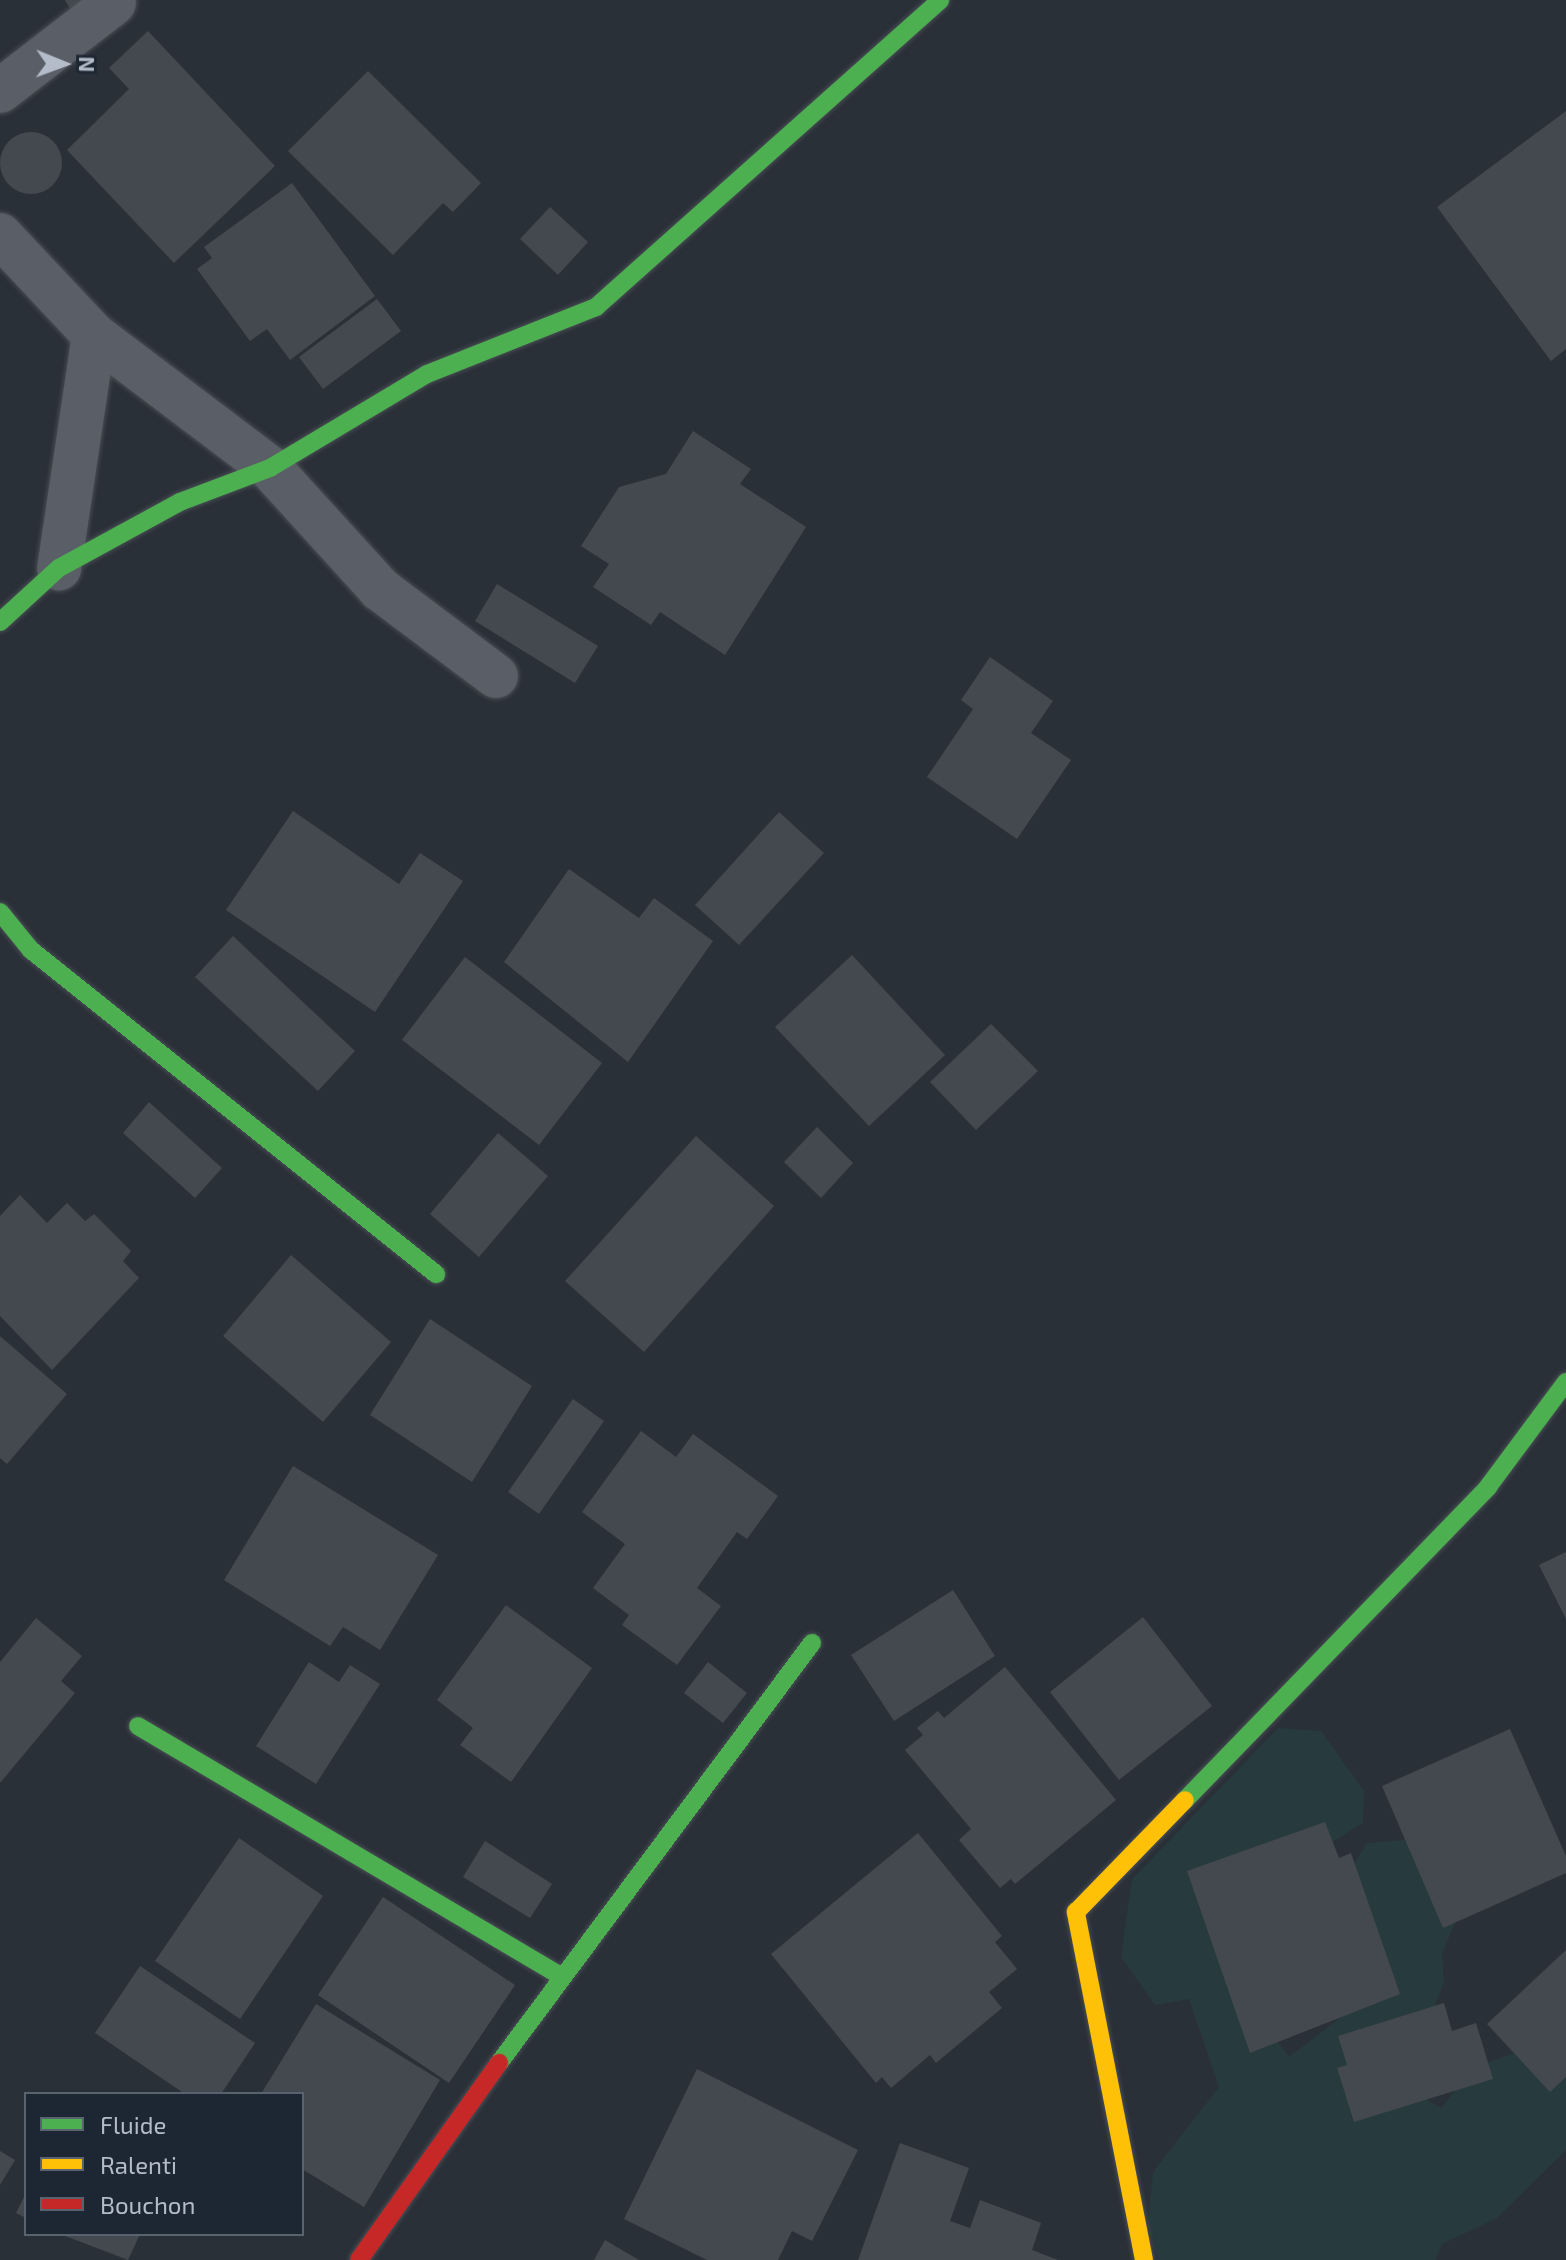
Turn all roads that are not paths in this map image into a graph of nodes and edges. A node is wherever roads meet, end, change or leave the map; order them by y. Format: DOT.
graph roads {
  1 [pos="940,0"];
  2 [pos="114,3"];
  3 [pos="0,91"];
  4 [pos="0,235"];
  5 [pos="94,335"];
  6 [pos="270,468"];
  7 [pos="59,568"];
  8 [pos="0,622"];
  9 [pos="496,676"];
  10 [pos="0,912"];
  11 [pos="436,1274"];
  12 [pos="1566,1382"];
  13 [pos="812,1643"];
  14 [pos="138,1726"];
  15 [pos="561,1976"];
  16 [pos="359,2260"];
  17 [pos="1144,2260"];
  1 -- 6 [label="street"];
  2 -- 3 [label="street"];
  4 -- 5 [label="street"];
  5 -- 6 [label="street"];
  5 -- 7 [label="street"];
  6 -- 7 [label="street"];
  6 -- 9 [label="street"];
  7 -- 8 [label="street"];
  10 -- 11 [label="street"];
  12 -- 17 [label="street"];
  13 -- 15 [label="street"];
  14 -- 15 [label="street"];
  15 -- 16 [label="street"];
}
